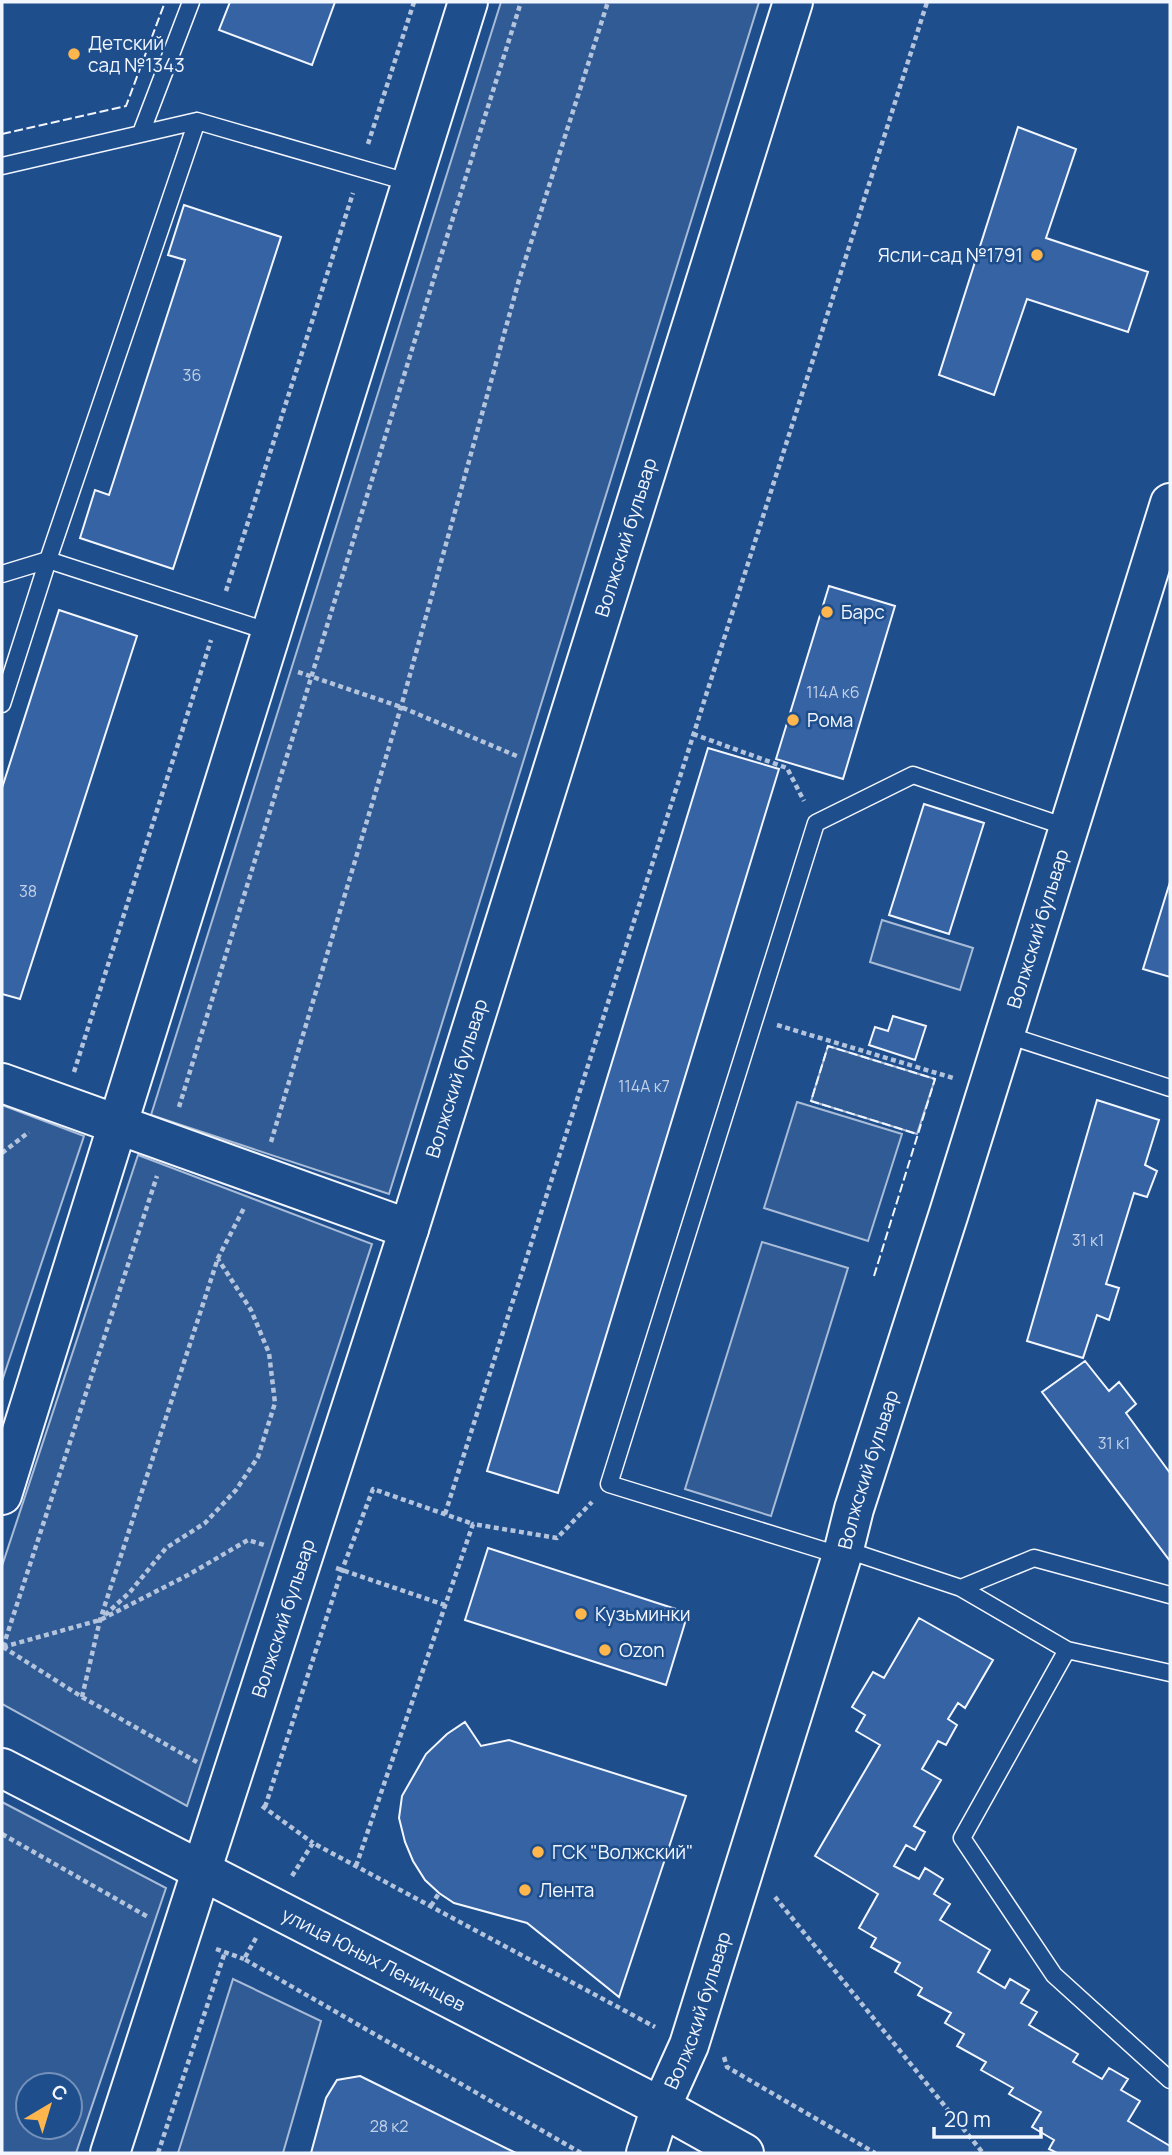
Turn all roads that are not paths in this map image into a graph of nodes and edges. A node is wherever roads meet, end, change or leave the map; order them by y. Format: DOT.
graph roads {
  1 [pos="191,2"];
  2 [pos="468,2"];
  3 [pos="793,2"];
  4 [pos="197,121"];
  5 [pos="141,133"];
  6 [pos="2,166"];
  7 [pos="411,183"];
  8 [pos="1170,503"];
  9 [pos="48,560"];
  10 [pos="2,574"];
  11 [pos="266,646"];
  12 [pos="2,704"];
  13 [pos="1069,828"];
  14 [pos="1004,1034"];
  15 [pos="2,1083"];
  16 [pos="1170,1088"];
  17 [pos="117,1126"];
  18 [pos="410,1229"];
  19 [pos="2,1495"];
  20 [pos="843,1553"];
  21 [pos="961,1588"];
  22 [pos="1170,1595"];
  23 [pos="1067,1650"];
  24 [pos="1170,1673"];
  25 [pos="2,1769"];
  26 [pos="203,1870"];
  27 [pos="1170,2080"];
  28 [pos="662,2107"];
  29 [pos="110,2153"];
  30 [pos="646,2153"];
  31 [pos="744,2153"];
  1 -- 5 [label="lane"];
  2 -- 7 [label="main road"];
  3 -- 18 [label="main road, Волжский бульвар"];
  4 -- 5 [label="lane"];
  4 -- 7 [label="lane"];
  4 -- 9 [label="lane"];
  5 -- 6 [label="lane"];
  7 -- 11 [label="main road"];
  8 -- 13 [label="main road, Волжский бульвар"];
  9 -- 10 [label="lane"];
  9 -- 11 [label="lane"];
  9 -- 12 [label="lane"];
  11 -- 17 [label="main road"];
  13 -- 14 [label="main road, Волжский бульвар"];
  13 -- 20 [label="lane"];
  14 -- 16 [label="lane"];
  14 -- 20 [label="main road, Волжский бульвар"];
  15 -- 17 [label="main road"];
  17 -- 18 [label="main road"];
  17 -- 19 [label="main road"];
  18 -- 26 [label="main road, Волжский бульвар"];
  20 -- 21 [label="lane"];
  20 -- 28 [label="main road, Волжский бульвар"];
  21 -- 22 [label="lane"];
  21 -- 23 [label="lane"];
  23 -- 24 [label="lane"];
  23 -- 27 [label="lane"];
  25 -- 26 [label="main road, улица Юных Ленинцев"];
  26 -- 28 [label="main road, улица Юных Ленинцев"];
  26 -- 29 [label="main road, Волжский бульвар"];
  28 -- 30 [label="main road, Волжский бульвар"];
  28 -- 31 [label="main road, улица Юных Ленинцев"];
}
